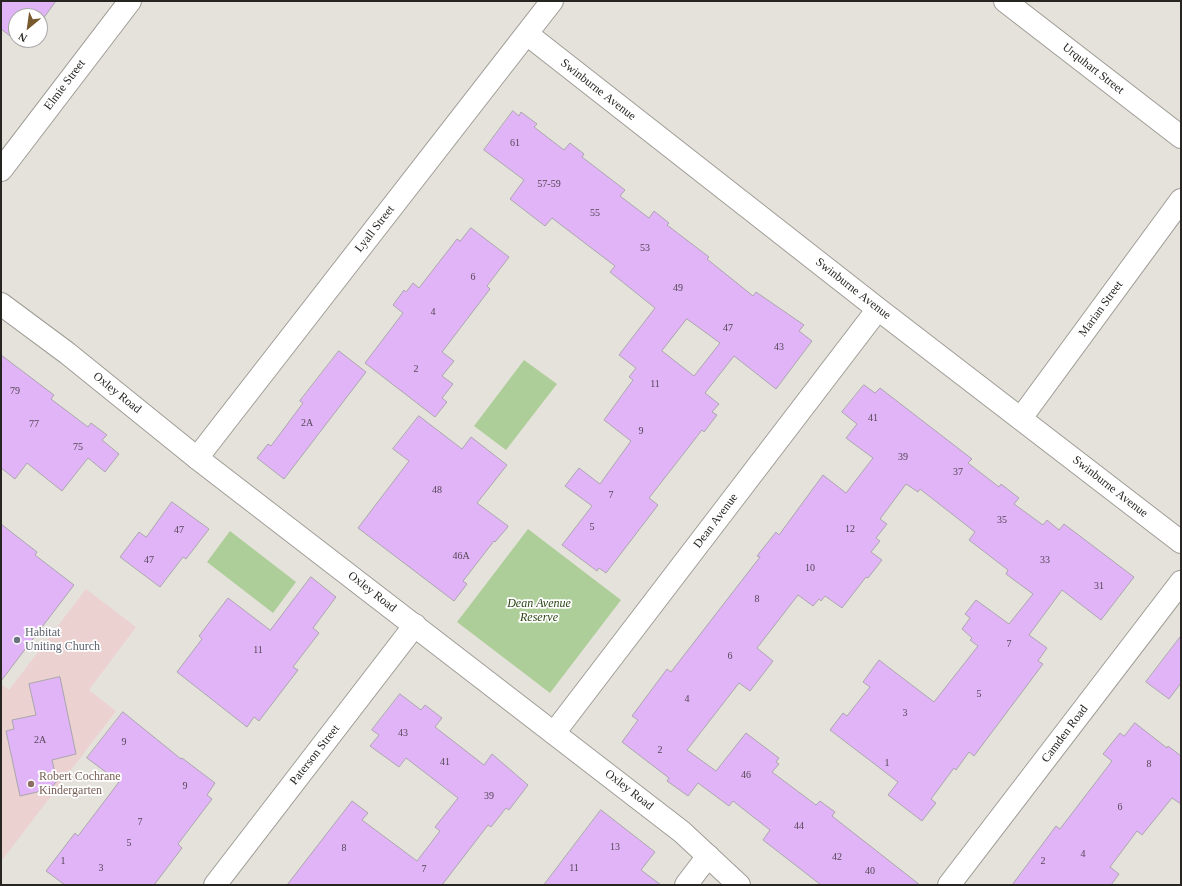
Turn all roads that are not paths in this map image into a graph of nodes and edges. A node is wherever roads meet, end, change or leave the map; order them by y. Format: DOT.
graph roads {
  1 [pos="130,1"];
  2 [pos="552,1"];
  3 [pos="1005,1"];
  4 [pos="527,34"];
  5 [pos="1181,137"];
  6 [pos="1,170"];
  7 [pos="1181,200"];
  8 [pos="1,304"];
  9 [pos="878,309"];
  10 [pos="1021,418"];
  11 [pos="198,458"];
  12 [pos="1181,542"];
  13 [pos="1181,582"];
  14 [pos="415,625"];
  15 [pos="554,733"];
  16 [pos="708,856"];
  17 [pos="215,885"];
  18 [pos="686,885"];
  19 [pos="739,885"];
  20 [pos="949,885"];
  1 -- 6 [label="street, Elmie Street"];
  2 -- 4 [label="street, Lyall Street"];
  3 -- 5 [label="street, Urquhart Street"];
  4 -- 9 [label="street, Swinburne Avenue"];
  4 -- 11 [label="street, Lyall Street"];
  7 -- 10 [label="street, Marian Street"];
  8 -- 11 [label="street, Oxley Road"];
  9 -- 10 [label="street, Swinburne Avenue"];
  9 -- 15 [label="street, Dean Avenue"];
  10 -- 12 [label="street, Swinburne Avenue"];
  11 -- 14 [label="street, Oxley Road"];
  13 -- 20 [label="street, Camden Road"];
  14 -- 15 [label="street, Oxley Road"];
  14 -- 17 [label="street, Paterson Street"];
  15 -- 16 [label="street, Oxley Road"];
  16 -- 18 [label="street"];
  16 -- 19 [label="street, Oxley Road"];
}
